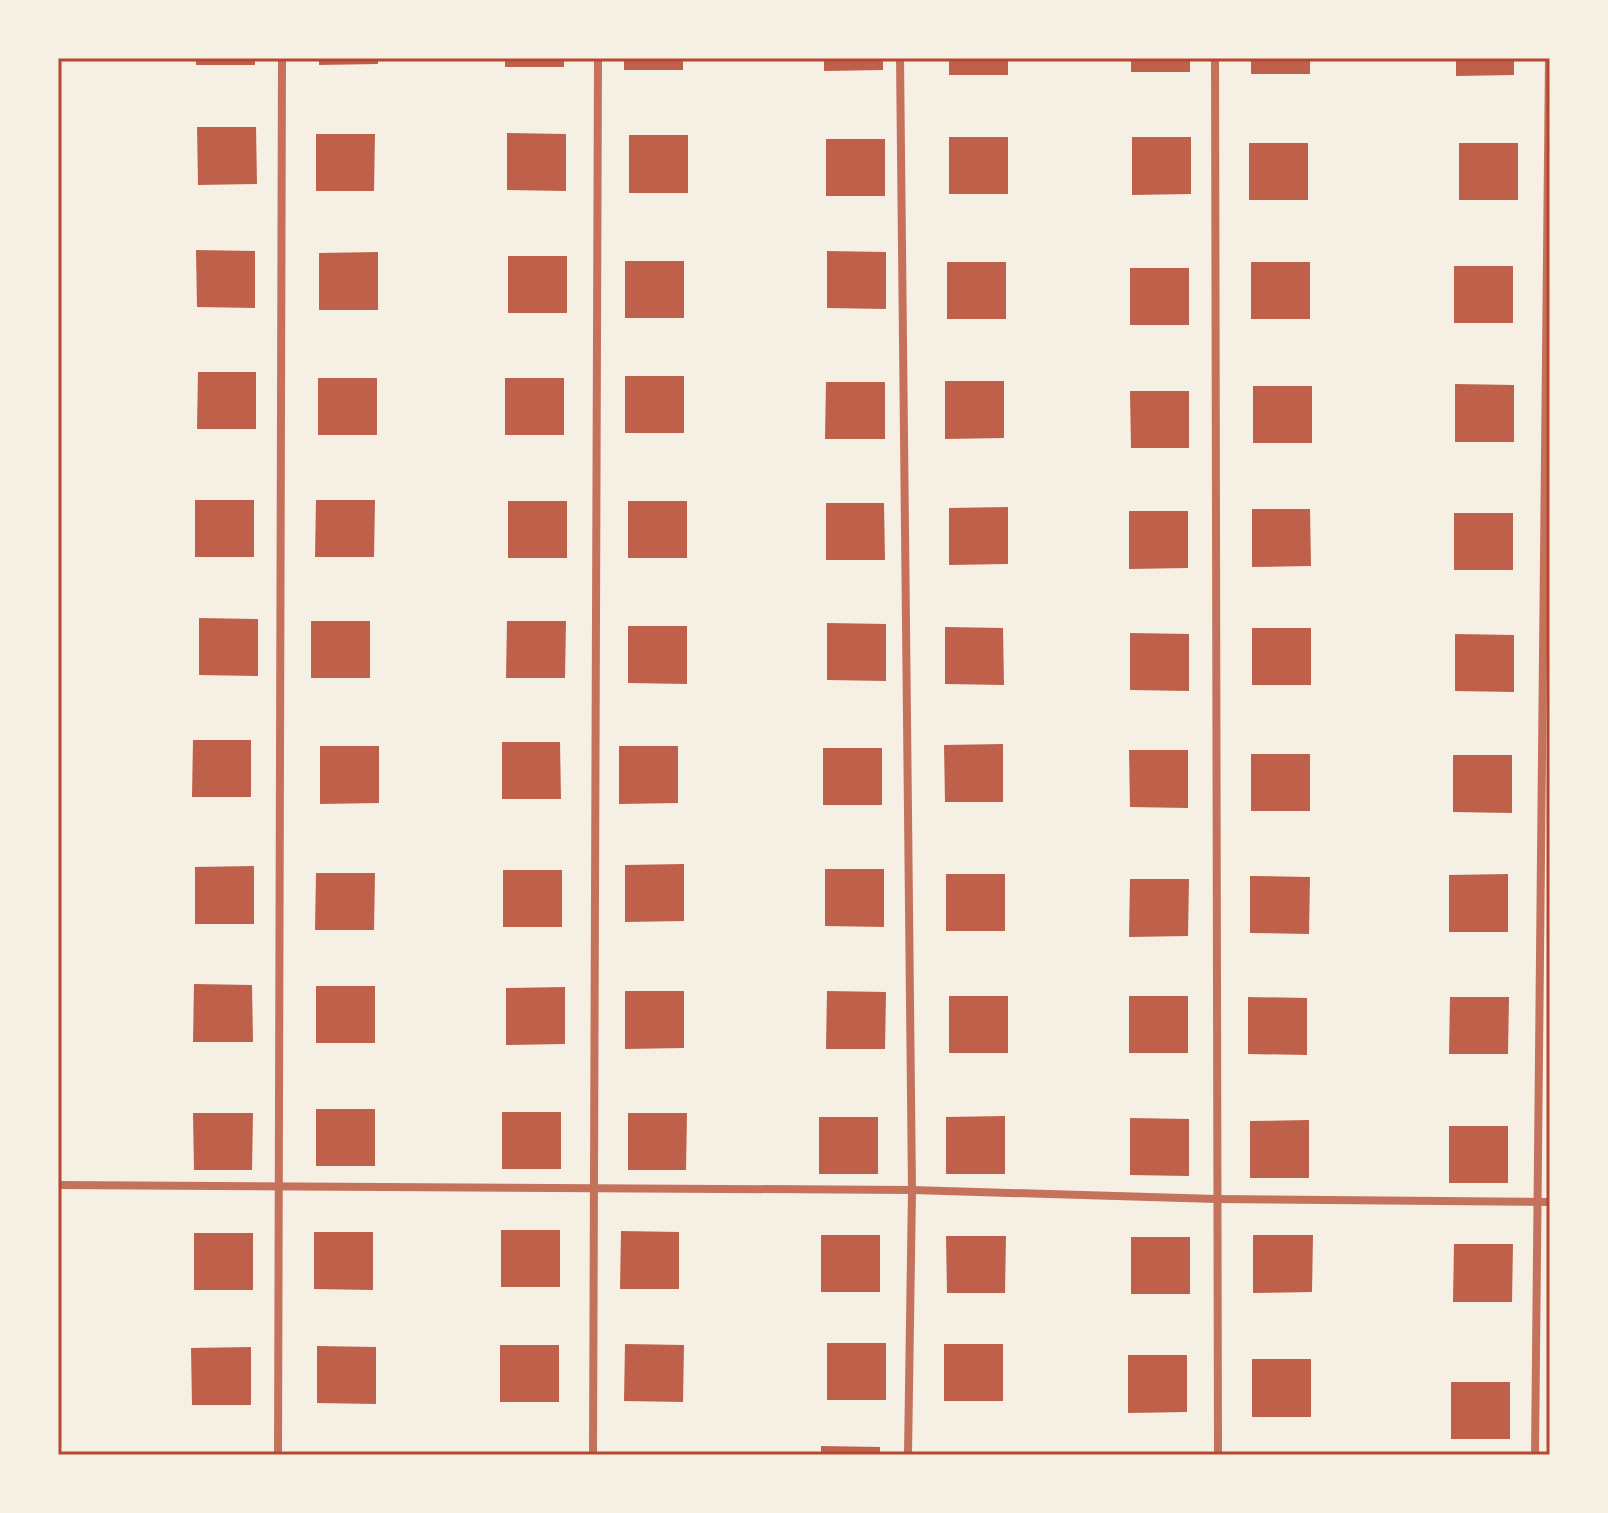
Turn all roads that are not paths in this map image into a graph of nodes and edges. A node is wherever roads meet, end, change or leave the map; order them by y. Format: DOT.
graph roads {
  1 [pos="282,58"];
  2 [pos="598,58"];
  3 [pos="900,58"];
  4 [pos="1215,58"];
  5 [pos="1549,58"];
  6 [pos="58,1185"];
  7 [pos="279,1188"];
  8 [pos="593,1189"];
  9 [pos="912,1190"];
  10 [pos="1216,1199"];
  11 [pos="1536,1201"];
  12 [pos="1550,1202"];
  13 [pos="278,1455"];
  14 [pos="593,1455"];
  15 [pos="908,1455"];
  16 [pos="1218,1455"];
  17 [pos="1535,1455"];
  1 -- 7 [label="street"];
  2 -- 8 [label="street"];
  3 -- 9 [label="street"];
  4 -- 10 [label="street"];
  5 -- 11 [label="street"];
  6 -- 7 [label="street"];
  7 -- 8 [label="street"];
  7 -- 13 [label="street"];
  8 -- 9 [label="street"];
  8 -- 14 [label="street"];
  9 -- 10 [label="street"];
  9 -- 15 [label="street"];
  10 -- 11 [label="street"];
  10 -- 16 [label="street"];
  11 -- 12 [label="street"];
  11 -- 17 [label="street"];
}
